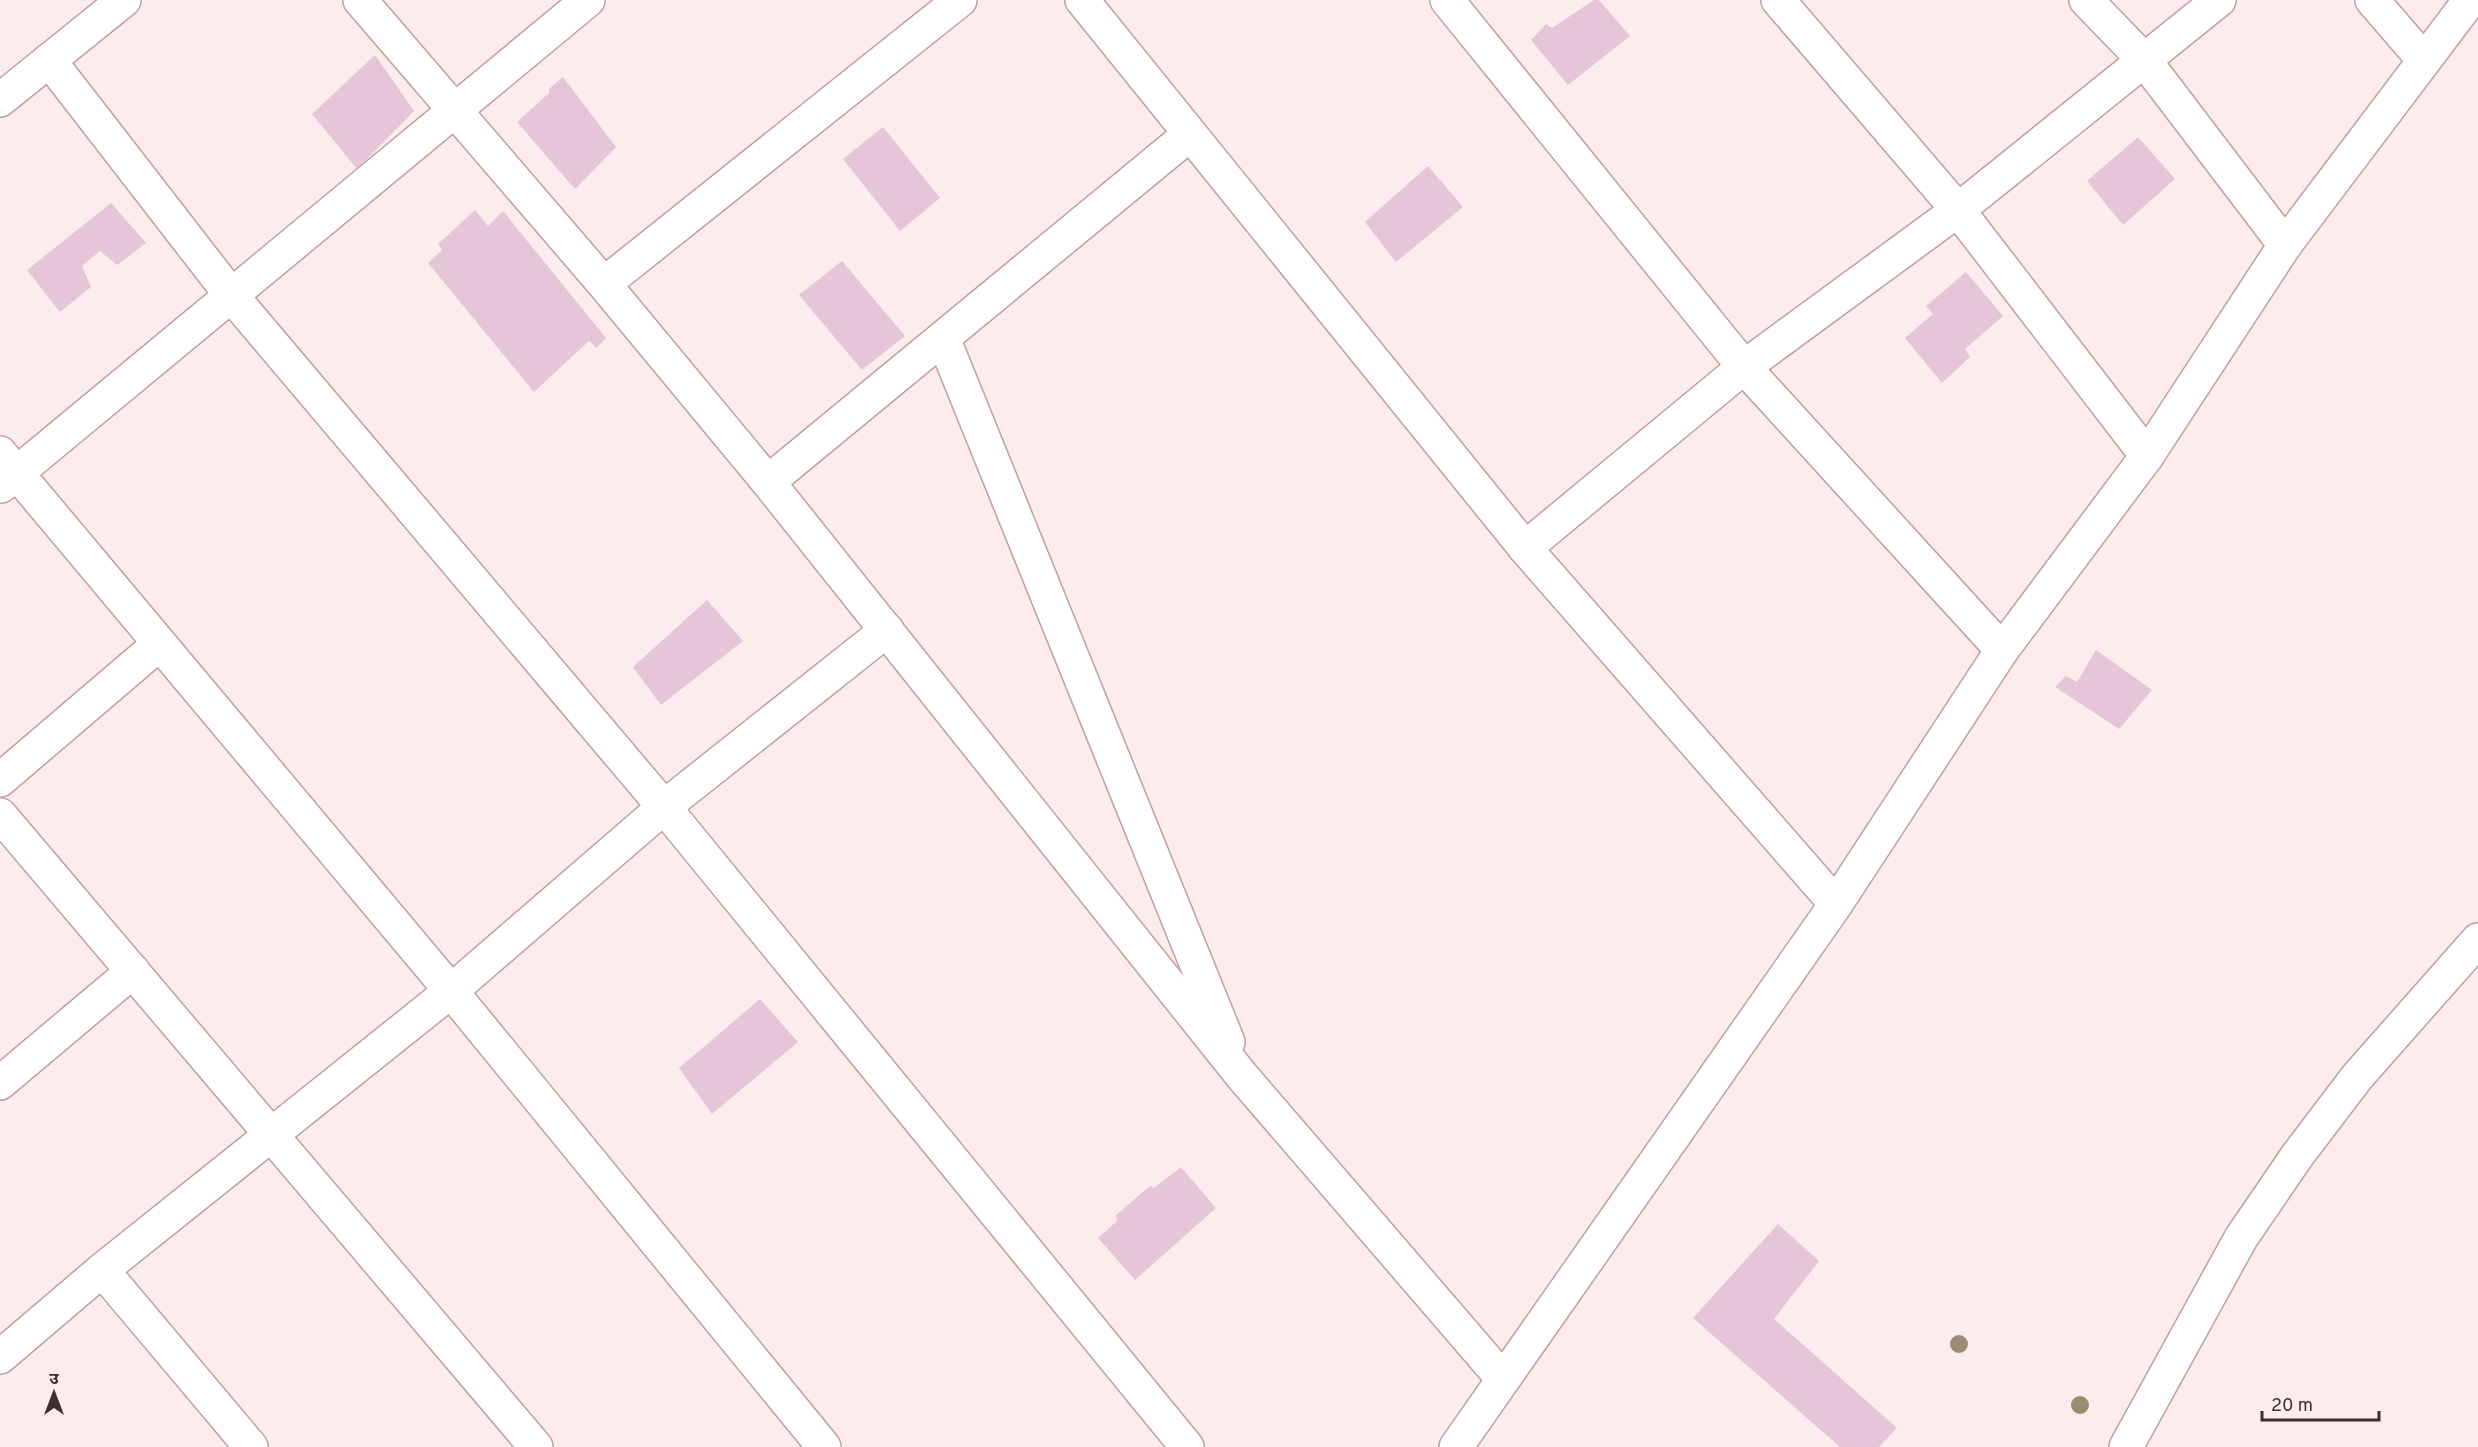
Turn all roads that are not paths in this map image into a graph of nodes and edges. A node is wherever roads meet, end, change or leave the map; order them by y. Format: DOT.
graph roads {
  1 [pos="124,0"];
  2 [pos="360,0"];
  3 [pos="588,0"];
  4 [pos="960,0"];
  5 [pos="1082,0"];
  6 [pos="1447,0"];
  7 [pos="1778,0"];
  8 [pos="2086,0"];
  9 [pos="2219,0"];
  10 [pos="2372,0"];
  11 [pos="2469,0"];
  12 [pos="2423,59"];
  13 [pos="49,60"];
  14 [pos="2145,61"];
  15 [pos="0,100"];
  16 [pos="454,109"];
  17 [pos="1190,134"];
  18 [pos="1958,210"];
  19 [pos="2285,245"];
  20 [pos="604,284"];
  21 [pos="231,296"];
  22 [pos="943,338"];
  23 [pos="1744,367"];
  24 [pos="2146,456"];
  25 [pos="6,471"];
  26 [pos="768,482"];
  27 [pos="1525,548"];
  28 [pos="887,630"];
  29 [pos="158,645"];
  30 [pos="2002,650"];
  31 [pos="0,780"];
  32 [pos="664,807"];
  33 [pos="0,815"];
  34 [pos="1836,904"];
  35 [pos="2478,940"];
  36 [pos="133,971"];
  37 [pos="451,991"];
  38 [pos="1242,1076"];
  39 [pos="0,1083"];
  40 [pos="272,1134"];
  41 [pos="102,1270"];
  42 [pos="0,1357"];
  43 [pos="1503,1379"];
  44 [pos="251,1447"];
  45 [pos="536,1447"];
  46 [pos="824,1447"];
  47 [pos="1187,1447"];
  48 [pos="1456,1447"];
  49 [pos="2126,1447"];
  1 -- 13 [label="street"];
  2 -- 16 [label="street"];
  3 -- 16 [label="street"];
  4 -- 20 [label="street"];
  5 -- 17 [label="street"];
  6 -- 23 [label="street"];
  7 -- 18 [label="street"];
  8 -- 14 [label="street"];
  9 -- 14 [label="street"];
  10 -- 12 [label="street"];
  11 -- 12 [label="street"];
  12 -- 19 [label="street"];
  13 -- 15 [label="street"];
  13 -- 21 [label="street"];
  14 -- 18 [label="street"];
  14 -- 19 [label="street"];
  16 -- 20 [label="street"];
  16 -- 21 [label="street"];
  17 -- 22 [label="street"];
  17 -- 27 [label="street"];
  18 -- 23 [label="street"];
  18 -- 24 [label="street"];
  19 -- 24 [label="street"];
  20 -- 26 [label="street"];
  21 -- 25 [label="street"];
  21 -- 32 [label="street"];
  22 -- 26 [label="street"];
  22 -- 38 [label="street"];
  23 -- 27 [label="street"];
  23 -- 30 [label="street"];
  24 -- 30 [label="street"];
  25 -- 29 [label="street"];
  26 -- 28 [label="street"];
  27 -- 34 [label="street"];
  28 -- 32 [label="street"];
  28 -- 38 [label="street"];
  29 -- 31 [label="street"];
  29 -- 37 [label="street"];
  30 -- 34 [label="street"];
  32 -- 37 [label="street"];
  32 -- 47 [label="street"];
  33 -- 36 [label="street"];
  34 -- 43 [label="street"];
  35 -- 49 [label="street"];
  36 -- 39 [label="street"];
  36 -- 40 [label="street"];
  37 -- 40 [label="street"];
  37 -- 46 [label="street"];
  38 -- 43 [label="street"];
  40 -- 41 [label="street"];
  40 -- 45 [label="street"];
  41 -- 42 [label="street"];
  41 -- 44 [label="street"];
  43 -- 48 [label="street"];
}
